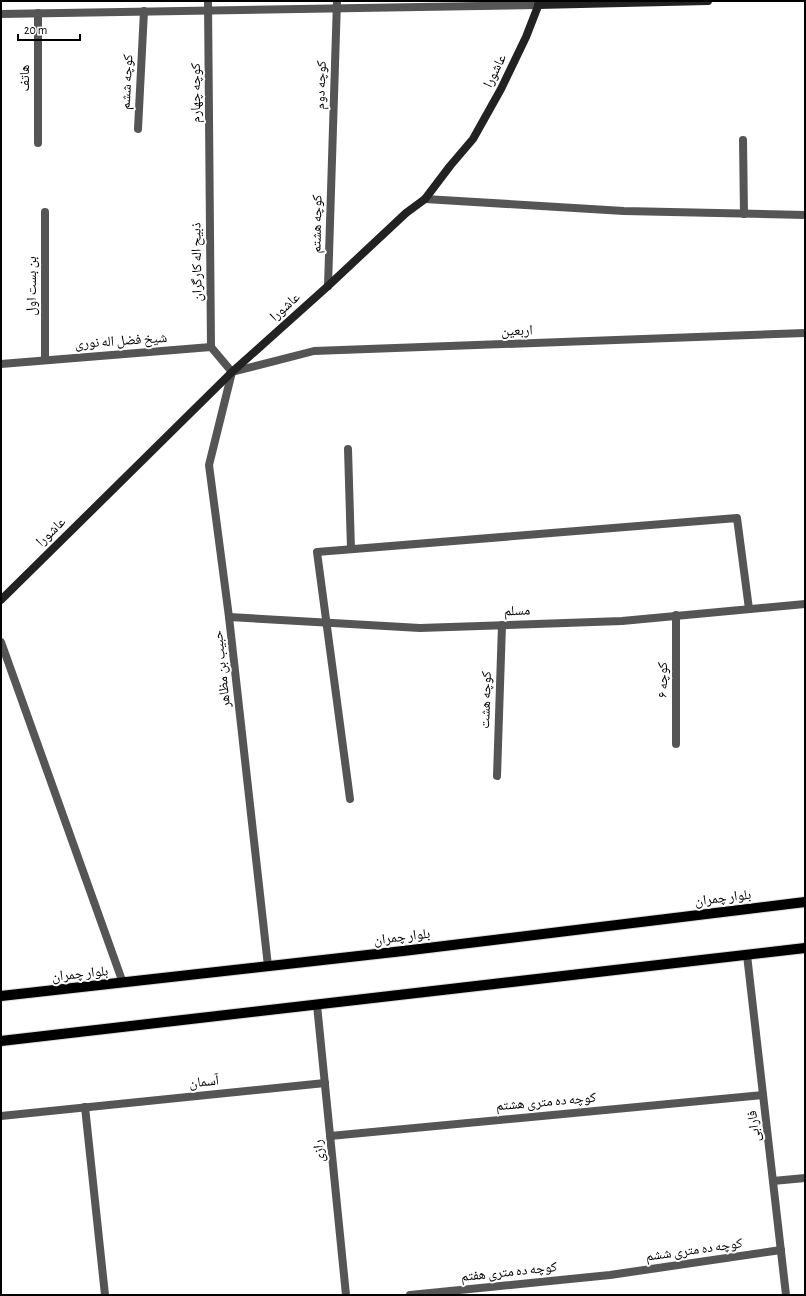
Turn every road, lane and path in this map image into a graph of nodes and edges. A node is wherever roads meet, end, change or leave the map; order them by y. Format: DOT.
graph roads {
  1 [pos="208,1"];
  2 [pos="708,1"];
  3 [pos="539,3"];
  4 [pos="337,5"];
  5 [pos="208,10"];
  6 [pos="144,11"];
  7 [pos="38,13"];
  8 [pos="1,14"];
  9 [pos="138,129"];
  10 [pos="743,140"];
  11 [pos="38,143"];
  12 [pos="331,162"];
  13 [pos="209,176"];
  14 [pos="425,199"];
  15 [pos="45,212"];
  16 [pos="744,214"];
  17 [pos="805,215"];
  18 [pos="328,286"];
  19 [pos="805,333"];
  20 [pos="211,347"];
  21 [pos="45,360"];
  22 [pos="1,364"];
  23 [pos="232,372"];
  24 [pos="348,449"];
  25 [pos="351,549"];
  26 [pos="1,600"];
  27 [pos="805,604"];
  28 [pos="750,609"];
  29 [pos="676,615"];
  30 [pos="229,617"];
  31 [pos="327,623"];
  32 [pos="502,625"];
  33 [pos="1,642"];
  34 [pos="676,744"];
  35 [pos="497,776"];
  36 [pos="350,799"];
  37 [pos="805,902"];
  38 [pos="805,948"];
  39 [pos="747,955"];
  40 [pos="268,966"];
  41 [pos="122,983"];
  42 [pos="1,996"];
  43 [pos="317,1005"];
  44 [pos="1,1041"];
  45 [pos="325,1083"];
  46 [pos="763,1095"];
  47 [pos="85,1107"];
  48 [pos="1,1116"];
  49 [pos="330,1136"];
  50 [pos="805,1178"];
  51 [pos="773,1181"];
  52 [pos="781,1250"];
  53 [pos="610,1275"];
  54 [pos="105,1295"];
  55 [pos="346,1295"];
  56 [pos="410,1295"];
  57 [pos="786,1295"];
  1 -- 5 [label="street, کوچه چهارم"];
  2 -- 3 [label="street"];
  3 -- 4 [label="street"];
  3 -- 14 [label="street, عاشورا"];
  4 -- 5 [label="street"];
  4 -- 12 [label="street, کوچه دوم"];
  5 -- 6 [label="street"];
  5 -- 13 [label="street, کوچه چهارم"];
  6 -- 7 [label="street"];
  6 -- 9 [label="street, کوچه ششم"];
  7 -- 8 [label="street"];
  7 -- 11 [label="street, هاتف"];
  10 -- 16 [label="street"];
  12 -- 18 [label="street, کوچه هشتم"];
  13 -- 20 [label="street, ذبیح اله کارگران"];
  14 -- 16 [label="street"];
  14 -- 18 [label="street, عاشورا"];
  15 -- 21 [label="street, بن بست اول"];
  16 -- 17 [label="street"];
  18 -- 23 [label="street, عاشورا"];
  19 -- 23 [label="street, اربعین"];
  20 -- 21 [label="street, شیخ فضل اله نوری"];
  20 -- 23 [label="street"];
  21 -- 22 [label="street, شیخ فضل اله نوری"];
  23 -- 26 [label="street, عاشورا"];
  23 -- 30 [label="street, حبیب بن مظاهر"];
  24 -- 25 [label="street"];
  25 -- 28 [label="street"];
  25 -- 31 [label="street"];
  27 -- 28 [label="street, مسلم"];
  28 -- 29 [label="street, مسلم"];
  29 -- 32 [label="street, مسلم"];
  29 -- 34 [label="street, کوچه ۶"];
  30 -- 31 [label="street, مسلم"];
  30 -- 40 [label="street, حبیب بن مظاهر"];
  31 -- 32 [label="street, مسلم"];
  31 -- 36 [label="street"];
  32 -- 35 [label="street, کوچه هشت"];
  33 -- 41 [label="street"];
  37 -- 40 [label="main road, بلوار چمران"];
  38 -- 39 [label="main road"];
  39 -- 43 [label="main road"];
  39 -- 46 [label="street, فارابی"];
  40 -- 41 [label="main road, بلوار چمران"];
  41 -- 42 [label="main road, بلوار چمران"];
  43 -- 44 [label="main road"];
  43 -- 45 [label="street, رازی"];
  45 -- 47 [label="street, آسمان"];
  45 -- 49 [label="street, رازی"];
  46 -- 49 [label="street, کوچه ده متری هشتم"];
  46 -- 51 [label="street, فارابی"];
  47 -- 48 [label="street, آسمان"];
  47 -- 54 [label="street"];
  49 -- 55 [label="street, رازی"];
  50 -- 51 [label="street"];
  51 -- 52 [label="street, فارابی"];
  52 -- 53 [label="street, کوچه ده متری ششم"];
  52 -- 57 [label="street, فارابی"];
  53 -- 56 [label="street, کوچه ده متری هفتم"];
}
